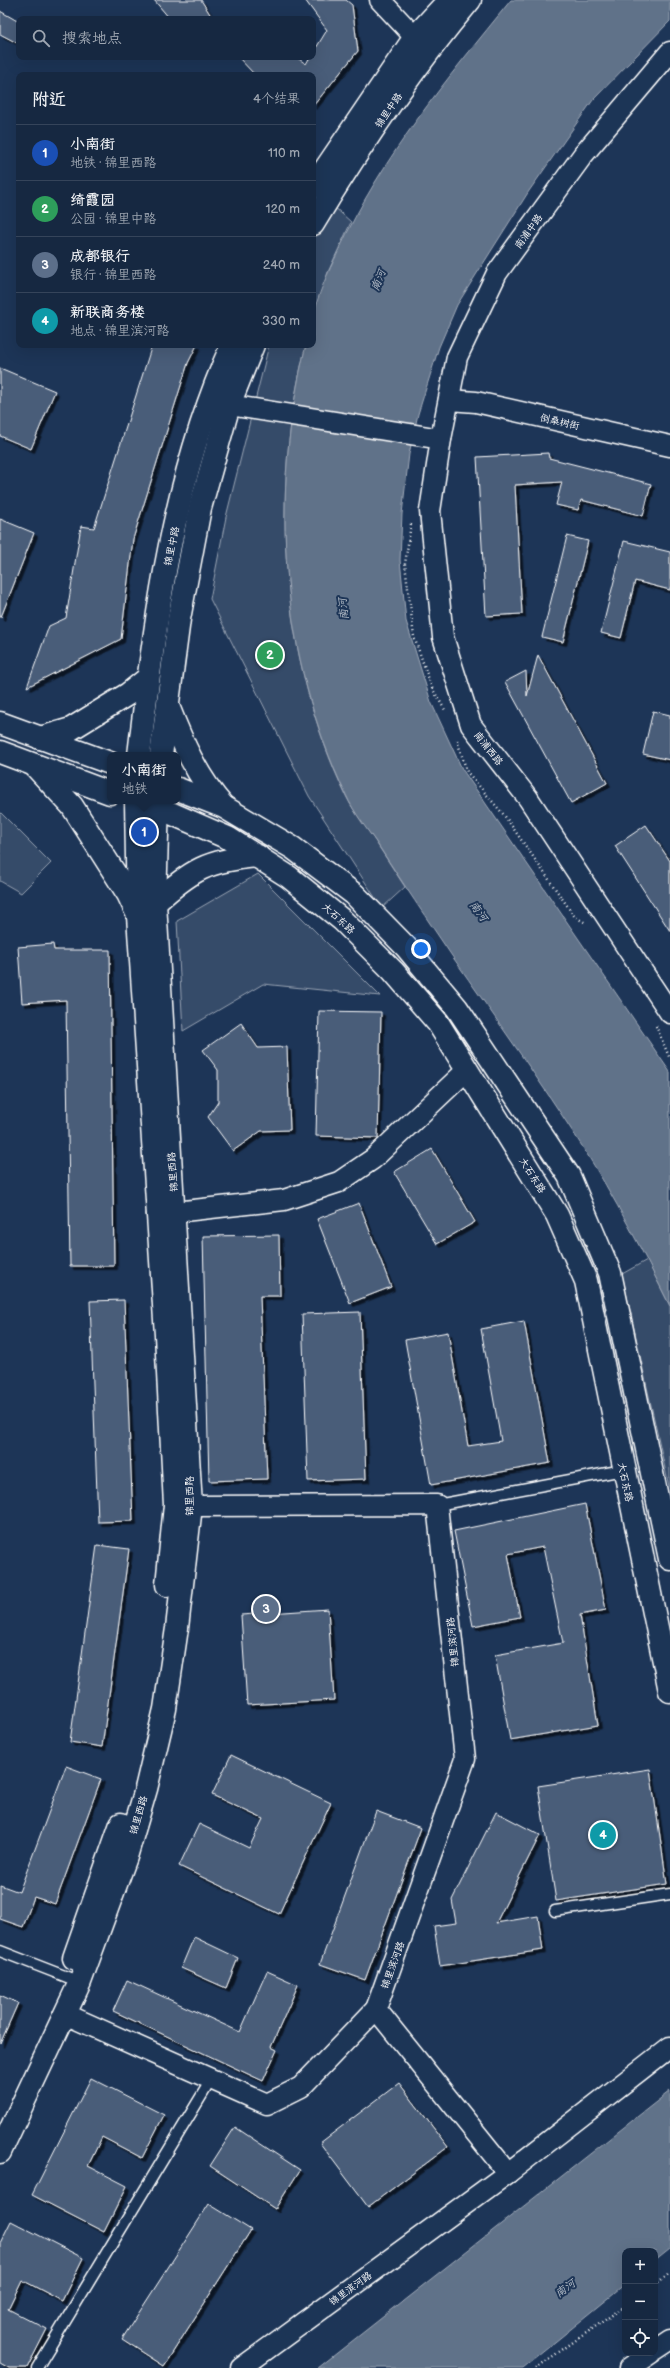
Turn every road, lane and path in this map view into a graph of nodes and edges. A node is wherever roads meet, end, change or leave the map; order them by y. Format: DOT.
graph roads {
  1 [pos="380,0"];
  2 [pos="449,0"];
  3 [pos="470,0"];
  4 [pos="422,44"];
  5 [pos="670,52"];
  6 [pos="316,183"];
  7 [pos="316,219"];
  8 [pos="231,348"];
  9 [pos="252,348"];
  10 [pos="449,400"];
  11 [pos="229,405"];
  12 [pos="441,439"];
  13 [pos="670,446"];
  14 [pos="411,520"];
  15 [pos="148,678"];
  16 [pos="167,705"];
  17 [pos="447,713"];
  18 [pos="0,722"];
  19 [pos="455,735"];
  20 [pos="40,738"];
  21 [pos="0,752"];
  22 [pos="139,752"];
  23 [pos="161,752"];
  24 [pos="107,763"];
  25 [pos="34,765"];
  26 [pos="181,790"];
  27 [pos="107,792"];
  28 [pos="135,804"];
  29 [pos="158,804"];
  30 [pos="224,807"];
  31 [pos="258,856"];
  32 [pos="155,903"];
  33 [pos="138,916"];
  34 [pos="589,925"];
  35 [pos="661,1016"];
  36 [pos="670,1060"];
  37 [pos="467,1070"];
  38 [pos="166,1213"];
  39 [pos="623,1470"];
  40 [pos="436,1505"];
  41 [pos="191,1506"];
  42 [pos="670,1559"];
  43 [pos="670,1690"];
  44 [pos="670,1894"];
  45 [pos="555,1911"];
  46 [pos="0,1951"];
  47 [pos="74,1979"];
  48 [pos="376,2009"];
  49 [pos="65,2014"];
  50 [pos="670,2047"];
  51 [pos="211,2080"];
  52 [pos="0,2116"];
  53 [pos="0,2152"];
  54 [pos="508,2173"];
  55 [pos="670,2272"];
  56 [pos="657,2284"];
  57 [pos="622,2308"];
  58 [pos="670,2340"];
  59 [pos="658,2348"];
  60 [pos="647,2356"];
  61 [pos="37,2368"];
  62 [pos="241,2368"];
  63 [pos="536,2368"];
  64 [pos="629,2368"];
  1 -- 4 [label="street"];
  2 -- 4 [label="main road, 锦里中路"];
  3 -- 4 [label="main road, 锦里中路"];
  4 -- 6 [label="main road, 锦里中路"];
  4 -- 7 [label="main road, 锦里中路"];
  5 -- 10 [label="street, 南浦中路"];
  8 -- 15 [label="main road, 锦里中路"];
  9 -- 11 [label="main road, 锦里中路"];
  10 -- 12 [label="street, 南浦中路"];
  10 -- 13 [label="street, 倒桑树街"];
  11 -- 12 [label="street"];
  11 -- 16 [label="main road, 锦里中路"];
  12 -- 35 [label="street, 南浦西路"];
  14 -- 17 [label="path"];
  15 -- 20 [label="main road"];
  15 -- 22 [label="main road, 锦里中路"];
  16 -- 23 [label="main road, 锦里中路"];
  16 -- 30 [label="main road"];
  18 -- 20 [label="main road"];
  19 -- 34 [label="path"];
  20 -- 24 [label="main road"];
  21 -- 25 [label="main road"];
  25 -- 27 [label="main road"];
  25 -- 33 [label="main road"];
  26 -- 30 [label="main road"];
  28 -- 33 [label="main road, 锦里西路"];
  29 -- 31 [label="main road, 大石东路"];
  29 -- 32 [label="main road, 锦里西路"];
  30 -- 42 [label="main road"];
  31 -- 32 [label="main road"];
  31 -- 37 [label="main road, 大石东路"];
  32 -- 38 [label="main road, 锦里西路"];
  33 -- 38 [label="main road, 锦里西路"];
  35 -- 36 [label="path"];
  37 -- 38 [label="street"];
  37 -- 39 [label="main road, 大石东路"];
  38 -- 41 [label="main road, 锦里西路"];
  38 -- 47 [label="main road, 锦里西路"];
  39 -- 40 [label="lane"];
  39 -- 43 [label="main road, 大石东路"];
  40 -- 41 [label="street"];
  40 -- 48 [label="street, 锦里滨河路"];
  41 -- 47 [label="main road, 锦里西路"];
  44 -- 45 [label="lane"];
  46 -- 47 [label="lane"];
  47 -- 49 [label="main road, 锦里西路"];
  47 -- 52 [label="main road, 锦里西路"];
  48 -- 51 [label="street"];
  48 -- 54 [label="street"];
  49 -- 51 [label="street"];
  49 -- 53 [label="main road, 锦里西路"];
  50 -- 54 [label="street, 锦里滨河路"];
  51 -- 61 [label="lane"];
  54 -- 62 [label="street, 锦里滨河路"];
  55 -- 56 [label="path"];
  57 -- 63 [label="path"];
  58 -- 59 [label="street"];
  60 -- 64 [label="street"];
}
